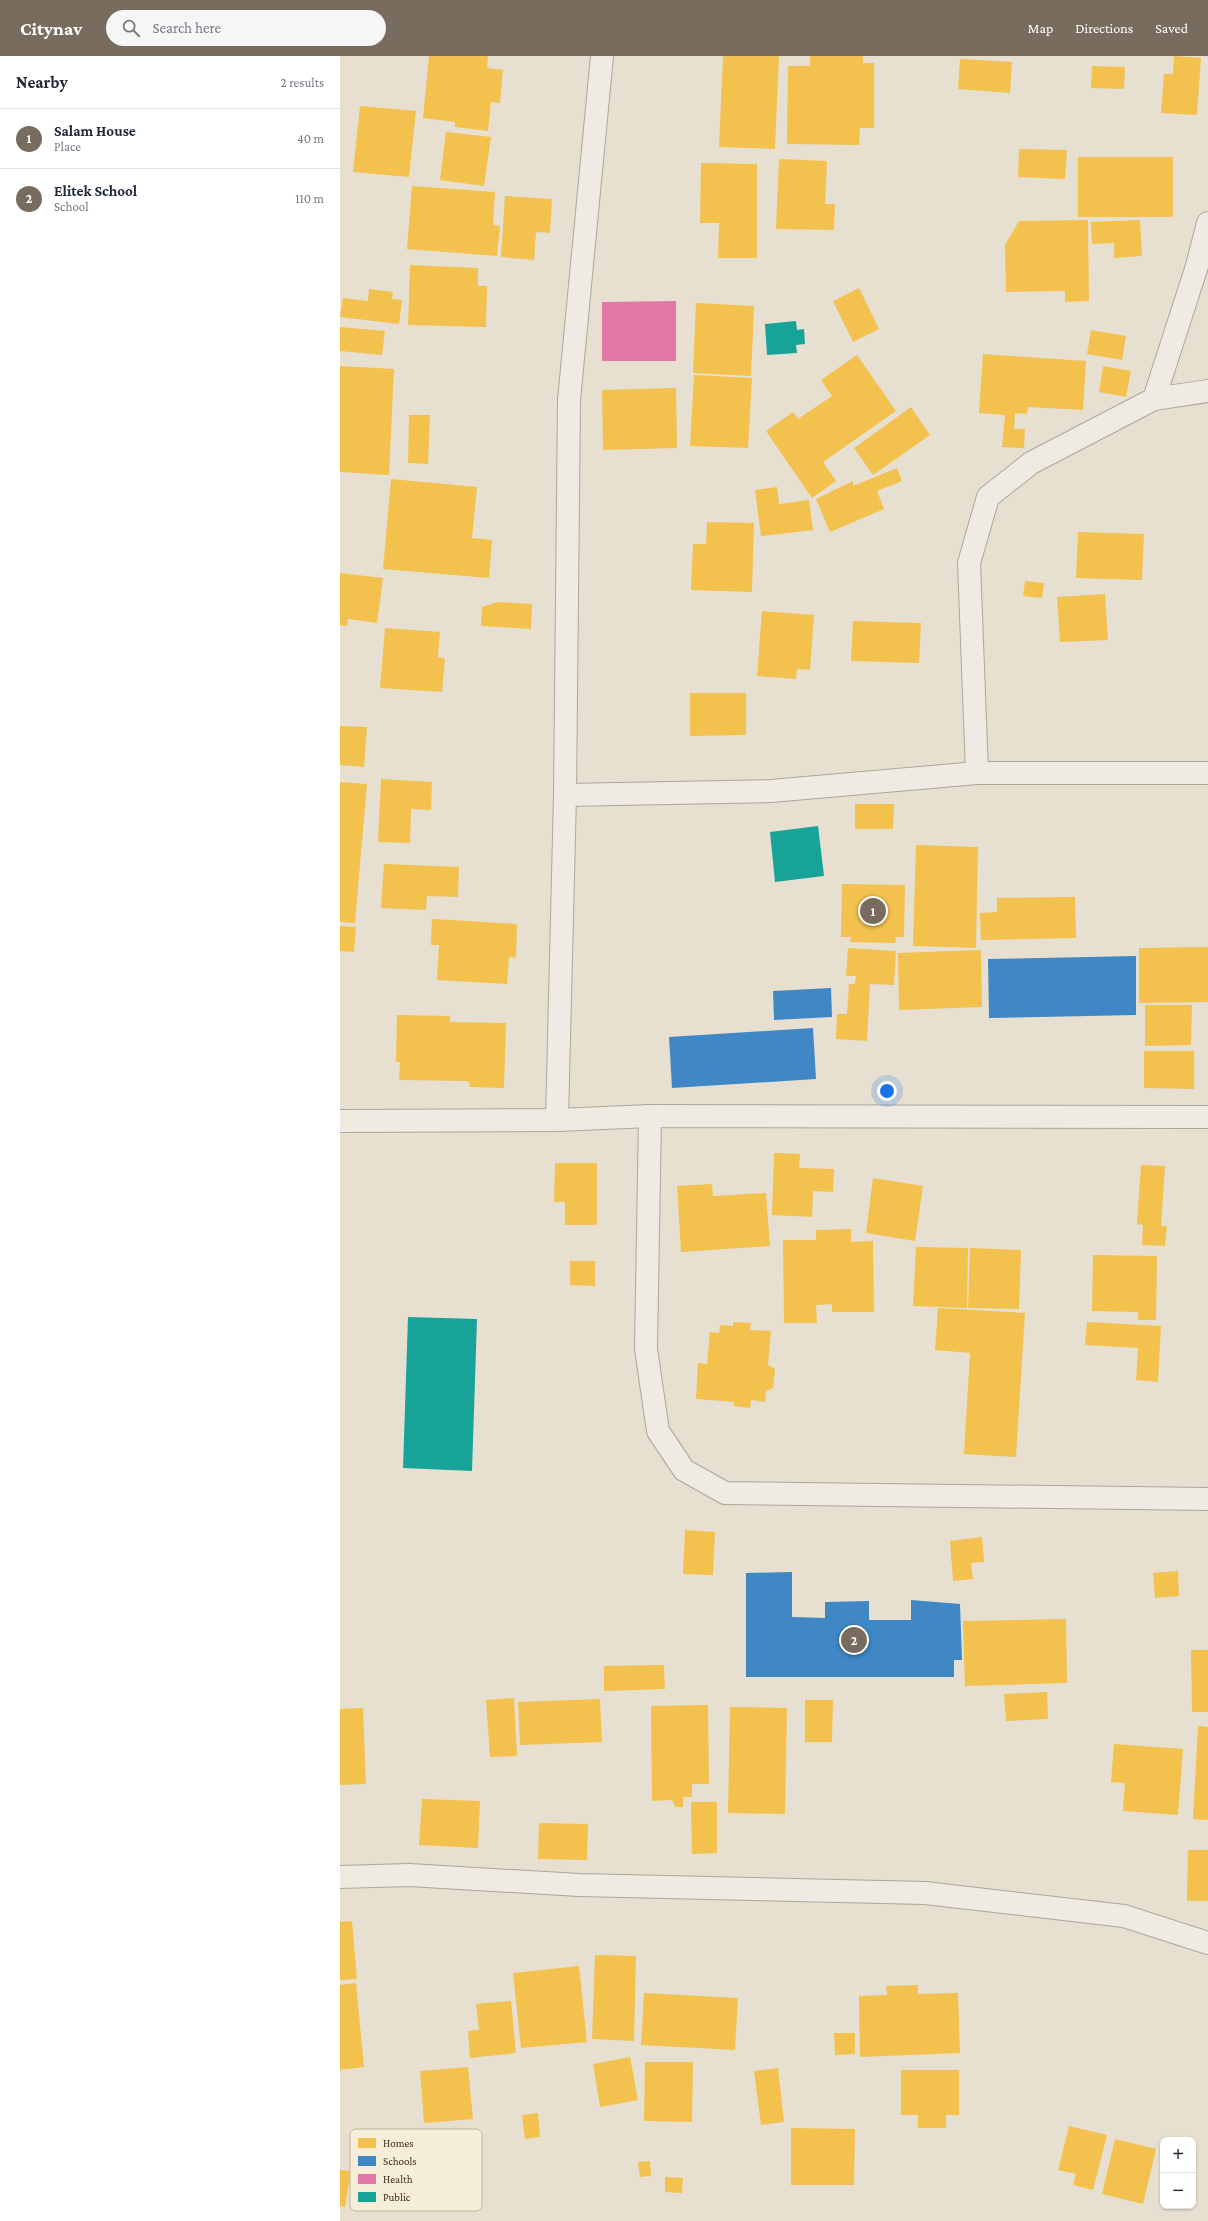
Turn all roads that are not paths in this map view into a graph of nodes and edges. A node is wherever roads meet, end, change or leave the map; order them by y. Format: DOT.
graph roads {
  1 [pos="602,56"];
  2 [pos="1208,223"];
  3 [pos="1208,391"];
  4 [pos="1154,399"];
  5 [pos="977,773"];
  6 [pos="1208,773"];
  7 [pos="565,795"];
  8 [pos="650,1116"];
  9 [pos="1208,1116"];
  10 [pos="557,1120"];
  11 [pos="340,1121"];
  12 [pos="1208,1499"];
  13 [pos="340,1877"];
  14 [pos="1208,1943"];
  1 -- 7 [label="street"];
  2 -- 4 [label="street"];
  3 -- 4 [label="street"];
  4 -- 5 [label="street"];
  5 -- 6 [label="street"];
  5 -- 7 [label="street"];
  7 -- 10 [label="street"];
  8 -- 9 [label="street"];
  8 -- 10 [label="street"];
  8 -- 12 [label="street"];
  10 -- 11 [label="street"];
  13 -- 14 [label="street"];
}
